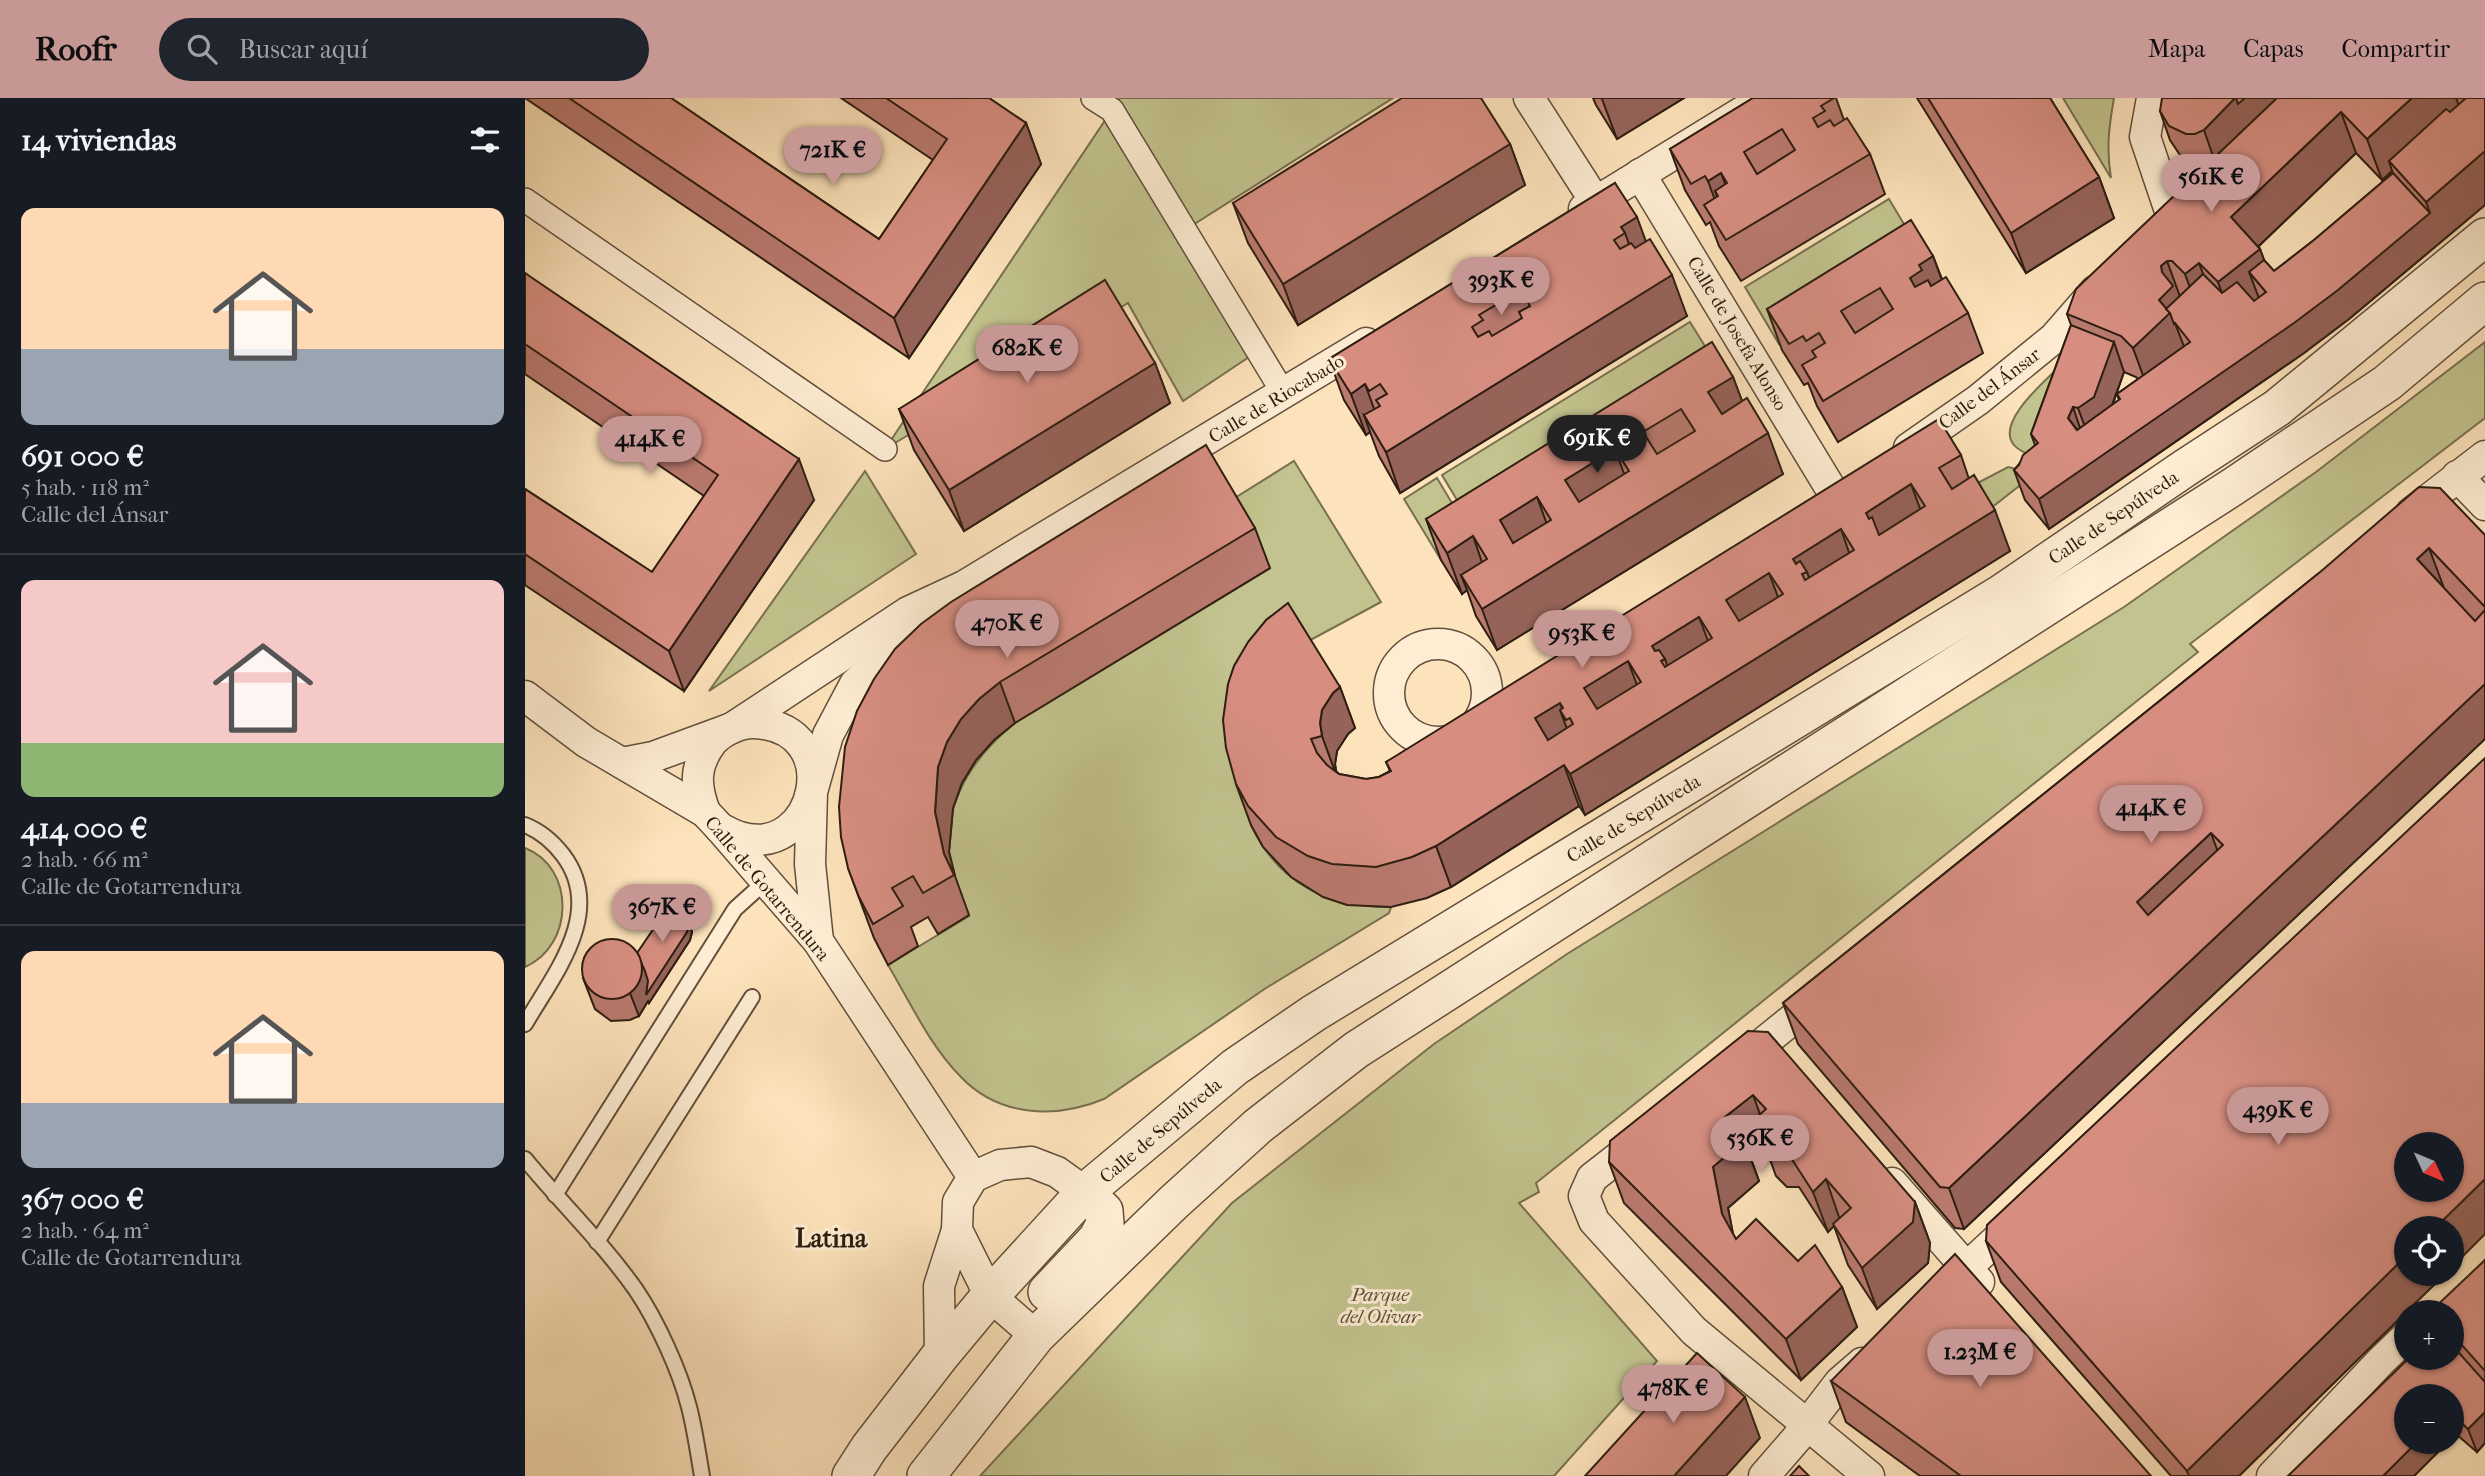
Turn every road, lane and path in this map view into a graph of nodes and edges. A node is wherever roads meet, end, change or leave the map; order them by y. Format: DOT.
graph roads {
  1 [pos="1093,98"];
  2 [pos="1529,98"];
  3 [pos="1765,98"];
  4 [pos="2152,98"];
  5 [pos="1640,174"];
  6 [pos="525,200"];
  7 [pos="1595,201"];
  8 [pos="2171,215"];
  9 [pos="1561,223"];
  10 [pos="2485,237"];
  11 [pos="2112,273"];
  12 [pos="2485,301"];
  13 [pos="1388,330"];
  14 [pos="1284,394"];
  15 [pos="885,449"];
  16 [pos="2485,456"];
  17 [pos="1888,461"];
  18 [pos="2457,476"];
  19 [pos="1833,494"];
  20 [pos="2485,505"];
  21 [pos="2395,526"];
  22 [pos="964,586"];
  23 [pos="525,696"];
  24 [pos="732,728"];
  25 [pos="622,763"];
  26 [pos="812,792"];
  27 [pos="712,820"];
  28 [pos="525,825"];
  29 [pos="766,881"];
  30 [pos="818,941"];
  31 [pos="1842,979"];
  32 [pos="752,997"];
  33 [pos="525,1024"];
  34 [pos="1723,1075"];
  35 [pos="1669,1118"];
  36 [pos="525,1159"];
  37 [pos="1876,1165"];
  38 [pos="973,1177"];
  39 [pos="1085,1192"];
  40 [pos="555,1195"];
  41 [pos="2038,1201"];
  42 [pos="957,1230"];
  43 [pos="597,1242"];
  44 [pos="1967,1268"];
  45 [pos="990,1296"];
  46 [pos="1994,1299"];
  47 [pos="1918,1312"];
  48 [pos="1036,1335"];
  49 [pos="1879,1347"];
  50 [pos="1717,1348"];
  51 [pos="2394,1349"];
  52 [pos="940,1356"];
  53 [pos="1694,1372"];
  54 [pos="1807,1426"];
  55 [pos="702,1476"];
  56 [pos="851,1476"];
  57 [pos="926,1476"];
  58 [pos="1764,1476"];
  59 [pos="1869,1476"];
  60 [pos="2272,1476"];
  1 -- 14 [label="street"];
  2 -- 7 [label="street"];
  3 -- 5 [label="street"];
  4 -- 8 [label="street"];
  5 -- 7 [label="street"];
  5 -- 19 [label="street, Calle de Josefa Alonso"];
  6 -- 15 [label="street"];
  7 -- 9 [label="street"];
  10 -- 39 [label="street, Calle de Sepúlveda"];
  11 -- 17 [label="street, Calle del Ánsar"];
  12 -- 48 [label="street, Calle de Sepúlveda"];
  13 -- 14 [label="street, Calle de Riocabado"];
  14 -- 22 [label="street, Calle de Riocabado"];
  16 -- 18 [label="street"];
  18 -- 20 [label="street"];
  18 -- 21 [label="street"];
  22 -- 24 [label="street, Calle de Riocabado"];
  22 -- 26 [label="street, Calle de Riocabado"];
  23 -- 25 [label="street, Calle de Gotarrendura"];
  24 -- 25 [label="street, Calle de Riocabado"];
  24 -- 26 [label="street"];
  24 -- 27 [label="street"];
  25 -- 27 [label="street, Calle de Gotarrendura"];
  26 -- 27 [label="street"];
  26 -- 30 [label="street, Calle de Riocabado"];
  27 -- 29 [label="street, Calle de Gotarrendura"];
  28 -- 33 [label="lane"];
  29 -- 30 [label="street, Calle de Gotarrendura"];
  29 -- 40 [label="lane"];
  30 -- 38 [label="street, Calle de Gotarrendura"];
  31 -- 34 [label="street"];
  32 -- 43 [label="lane"];
  35 -- 50 [label="street"];
  36 -- 40 [label="lane"];
  37 -- 44 [label="street"];
  38 -- 39 [label="street"];
  38 -- 42 [label="street"];
  39 -- 45 [label="street, Calle de Sepúlveda"];
  39 -- 48 [label="street"];
  40 -- 43 [label="lane"];
  41 -- 44 [label="street"];
  42 -- 45 [label="street"];
  42 -- 52 [label="street"];
  43 -- 55 [label="lane"];
  44 -- 46 [label="street"];
  44 -- 47 [label="street"];
  45 -- 48 [label="street"];
  45 -- 52 [label="street, Calle de Sepúlveda"];
  48 -- 57 [label="street, Calle de Sepúlveda"];
  49 -- 54 [label="street"];
  50 -- 53 [label="street"];
  50 -- 54 [label="street"];
  51 -- 60 [label="street"];
  52 -- 56 [label="street, Calle de Sepúlveda"];
  54 -- 58 [label="street"];
  54 -- 59 [label="street"];
}
